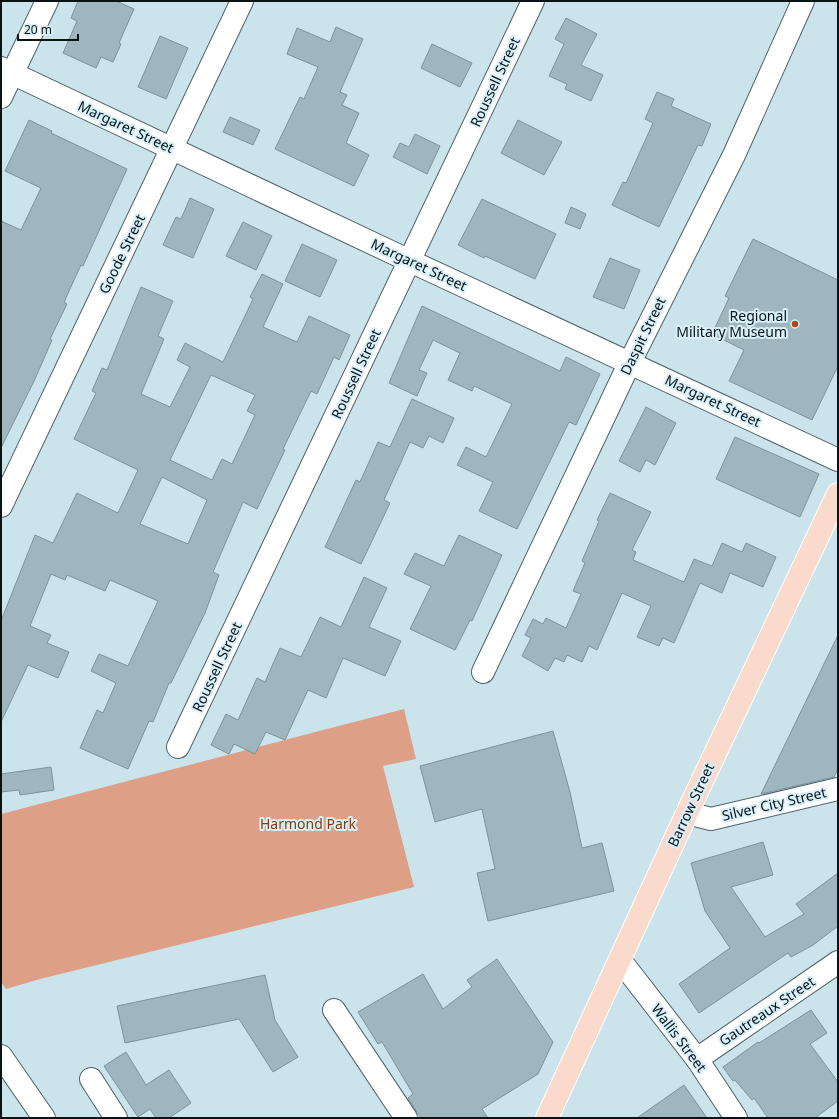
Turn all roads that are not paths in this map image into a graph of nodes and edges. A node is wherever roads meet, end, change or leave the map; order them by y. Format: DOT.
graph roads {
  1 [pos="46,1"];
  2 [pos="242,1"];
  3 [pos="533,1"];
  4 [pos="803,1"];
  5 [pos="7,70"];
  6 [pos="1,96"];
  7 [pos="172,149"];
  8 [pos="410,261"];
  9 [pos="630,362"];
  10 [pos="838,460"];
  11 [pos="838,494"];
  12 [pos="1,506"];
  13 [pos="483,672"];
  14 [pos="178,747"];
  15 [pos="838,788"];
  16 [pos="687,813"];
  17 [pos="620,960"];
  18 [pos="838,962"];
  19 [pos="334,1010"];
  20 [pos="1,1056"];
  21 [pos="697,1059"];
  22 [pos="91,1079"];
  23 [pos="44,1118"];
  24 [pos="116,1118"];
  25 [pos="406,1118"];
  26 [pos="547,1118"];
  27 [pos="736,1118"];
  1 -- 5 [label="street"];
  2 -- 7 [label="street, Goode Street"];
  3 -- 8 [label="street, Roussell Street"];
  4 -- 9 [label="street, Daspit Street"];
  5 -- 6 [label="street"];
  5 -- 7 [label="street, Margaret Street"];
  7 -- 8 [label="street, Margaret Street"];
  7 -- 12 [label="street, Goode Street"];
  8 -- 9 [label="street, Margaret Street"];
  8 -- 14 [label="street, Roussell Street"];
  9 -- 10 [label="street, Margaret Street"];
  9 -- 13 [label="street, Daspit Street"];
  11 -- 16 [label="main road, Barrow Street"];
  15 -- 16 [label="street, Silver City Street"];
  16 -- 17 [label="main road, Barrow Street"];
  17 -- 21 [label="street, Wallis Street"];
  17 -- 26 [label="main road, Barrow Street"];
  18 -- 21 [label="street, Gautreaux Street"];
  19 -- 25 [label="street"];
  20 -- 23 [label="street"];
  21 -- 27 [label="street, Wallis Street"];
  22 -- 24 [label="street"];
}
